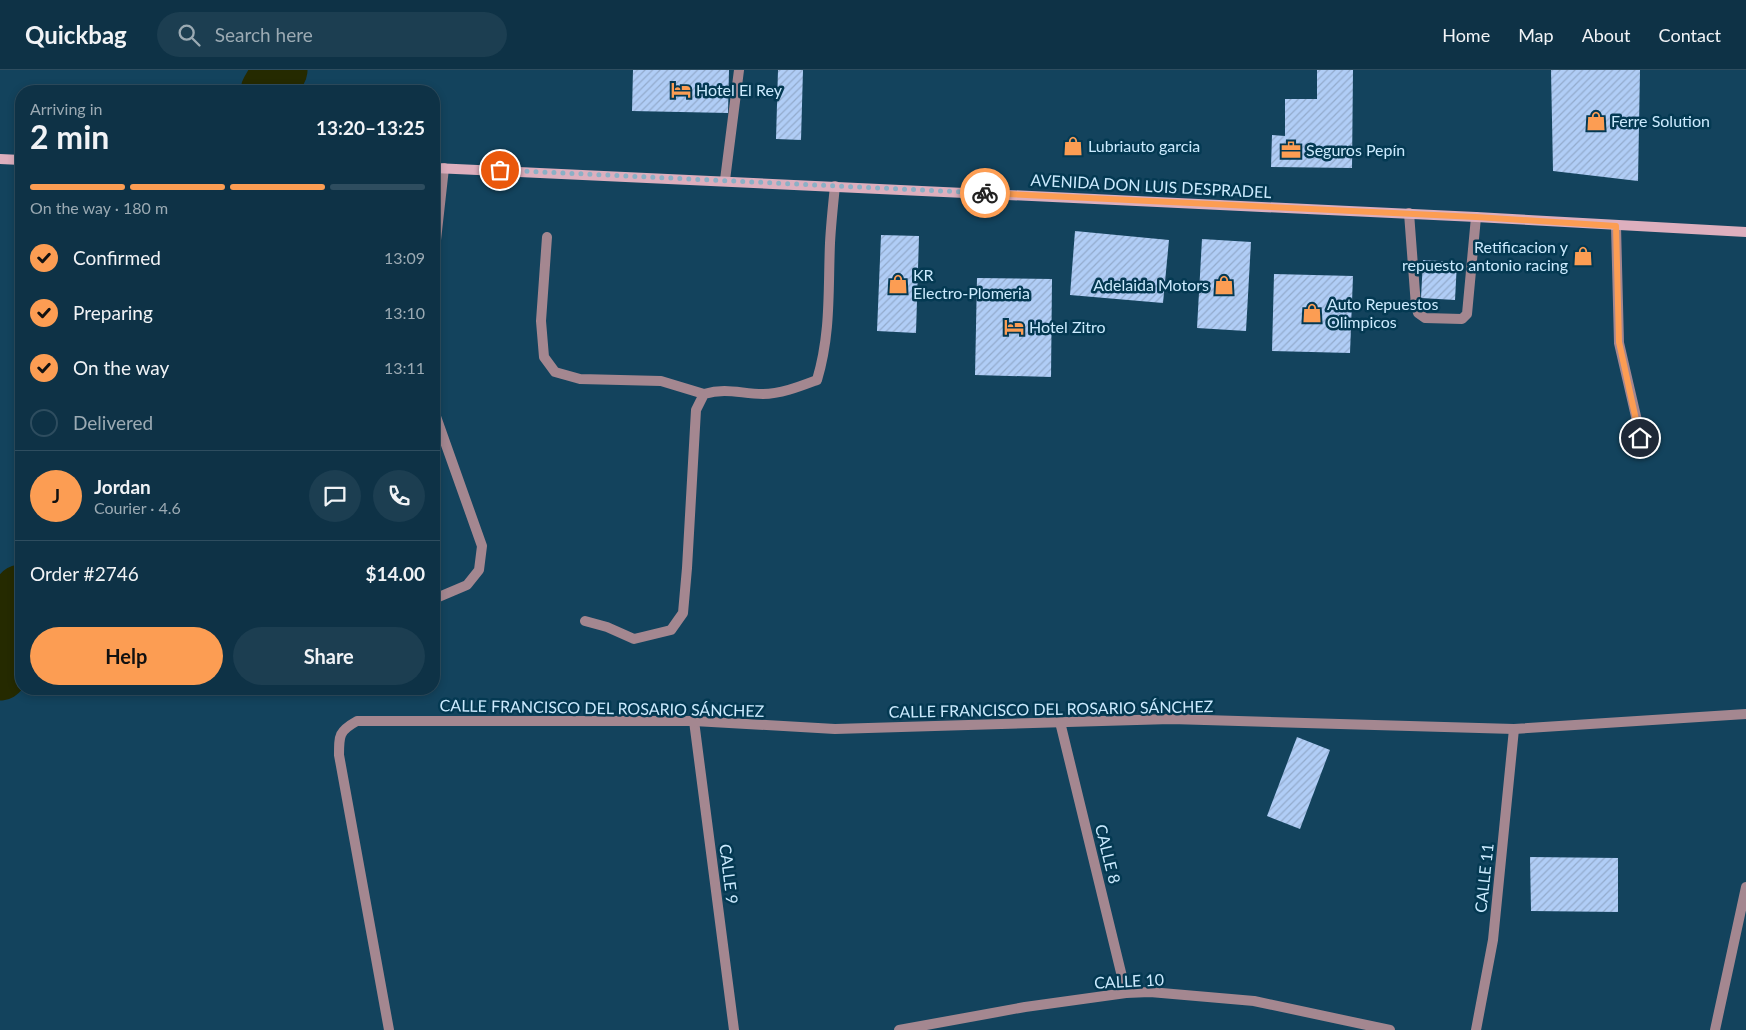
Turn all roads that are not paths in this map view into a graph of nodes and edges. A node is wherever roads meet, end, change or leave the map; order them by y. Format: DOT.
graph roads {
  1 [pos="739,70"];
  2 [pos="0,159"];
  3 [pos="15,160"];
  4 [pos="440,168"];
  5 [pos="725,180"];
  6 [pos="835,186"];
  7 [pos="1409,214"];
  8 [pos="1476,217"];
  9 [pos="1616,226"];
  10 [pos="1746,232"];
  11 [pos="548,237"];
  12 [pos="704,394"];
  13 [pos="440,428"];
  14 [pos="1640,438"];
  15 [pos="440,597"];
  16 [pos="585,621"];
  17 [pos="1746,714"];
  18 [pos="694,721"];
  19 [pos="1060,722"];
  20 [pos="1514,729"];
  21 [pos="1746,887"];
  22 [pos="1126,993"];
  23 [pos="388,1030"];
  24 [pos="734,1030"];
  25 [pos="899,1030"];
  26 [pos="1390,1030"];
  27 [pos="1476,1030"];
  28 [pos="1715,1030"];
  1 -- 5 [label="street"];
  2 -- 3 [label="main road"];
  4 -- 5 [label="main road, AVENIDA DON LUIS DESPRADEL"];
  5 -- 6 [label="main road, AVENIDA DON LUIS DESPRADEL"];
  6 -- 7 [label="main road, AVENIDA DON LUIS DESPRADEL"];
  6 -- 12 [label="street"];
  7 -- 8 [label="main road, AVENIDA DON LUIS DESPRADEL"];
  7 -- 8 [label="street"];
  8 -- 9 [label="main road, AVENIDA DON LUIS DESPRADEL"];
  9 -- 10 [label="main road, AVENIDA DON LUIS DESPRADEL"];
  9 -- 14 [label="street"];
  11 -- 12 [label="street"];
  12 -- 16 [label="street"];
  13 -- 15 [label="street"];
  17 -- 20 [label="street, CALLE FRANCISCO DEL ROSARIO SÁNCHEZ"];
  18 -- 19 [label="street, CALLE FRANCISCO DEL ROSARIO SÁNCHEZ"];
  18 -- 23 [label="street, CALLE FRANCISCO DEL ROSARIO SÁNCHEZ"];
  18 -- 24 [label="street, CALLE 9"];
  19 -- 20 [label="street, CALLE FRANCISCO DEL ROSARIO SÁNCHEZ"];
  19 -- 22 [label="street, CALLE 8"];
  20 -- 27 [label="street, CALLE 11"];
  21 -- 28 [label="street"];
  22 -- 25 [label="street, CALLE 10"];
  22 -- 26 [label="street, CALLE 10"];
}
